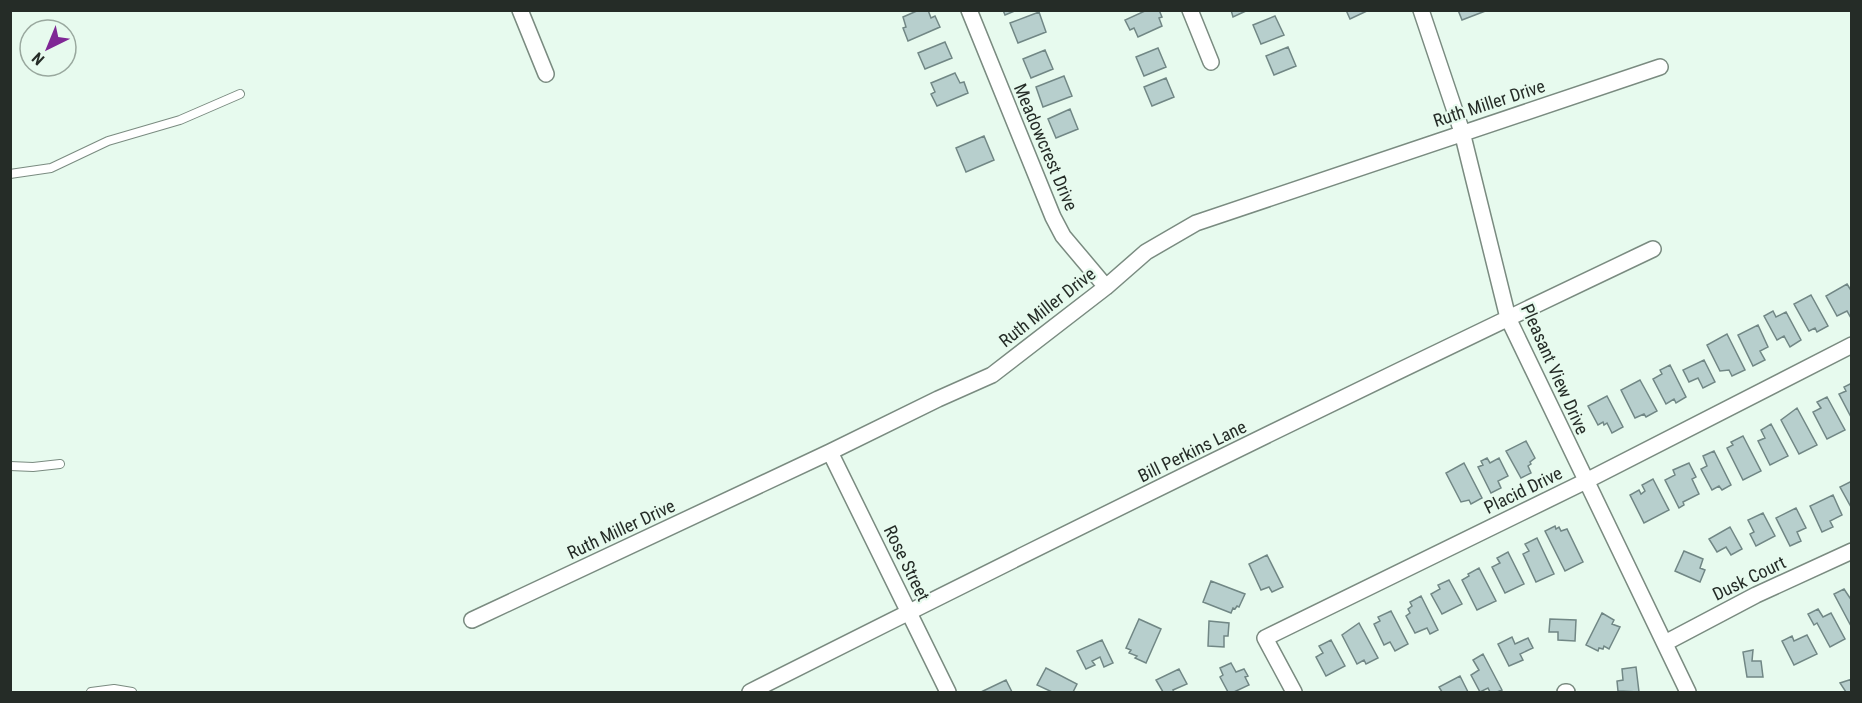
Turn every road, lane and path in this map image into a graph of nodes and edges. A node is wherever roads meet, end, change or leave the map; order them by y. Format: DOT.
graph roads {
  1 [pos="520,10"];
  2 [pos="969,10"];
  3 [pos="1190,10"];
  4 [pos="1421,10"];
  5 [pos="1211,62"];
  6 [pos="1660,67"];
  7 [pos="546,74"];
  8 [pos="240,94"];
  9 [pos="1462,132"];
  10 [pos="10,174"];
  11 [pos="1653,249"];
  12 [pos="1106,287"];
  13 [pos="1508,318"];
  14 [pos="1851,345"];
  15 [pos="830,452"];
  16 [pos="60,464"];
  17 [pos="10,466"];
  18 [pos="1586,481"];
  19 [pos="1851,551"];
  20 [pos="909,612"];
  21 [pos="472,620"];
  22 [pos="1665,643"];
  23 [pos="91,693"];
  24 [pos="132,693"];
  25 [pos="750,693"];
  26 [pos="948,693"];
  27 [pos="1294,693"];
  28 [pos="1688,693"];
  1 -- 7 [label="street"];
  2 -- 12 [label="street, Meadowcrest Drive"];
  3 -- 5 [label="street"];
  4 -- 9 [label="street, Pleasant View Drive"];
  6 -- 9 [label="street, Ruth Miller Drive"];
  8 -- 10 [label="lane"];
  9 -- 12 [label="street, Ruth Miller Drive"];
  9 -- 13 [label="street, Pleasant View Drive"];
  11 -- 13 [label="street, Bill Perkins Lane"];
  12 -- 15 [label="street, Ruth Miller Drive"];
  13 -- 18 [label="street, Pleasant View Drive"];
  13 -- 20 [label="street, Bill Perkins Lane"];
  14 -- 18 [label="street, Placid Drive"];
  15 -- 20 [label="street, Rose Street"];
  15 -- 21 [label="street, Ruth Miller Drive"];
  16 -- 17 [label="lane"];
  18 -- 22 [label="street, Pleasant View Drive"];
  18 -- 27 [label="street, Placid Drive"];
  19 -- 22 [label="street, Dusk Court"];
  20 -- 25 [label="street, Bill Perkins Lane"];
  20 -- 26 [label="street, Rose Street"];
  22 -- 28 [label="street, Pleasant View Drive"];
  23 -- 24 [label="lane"];
}
